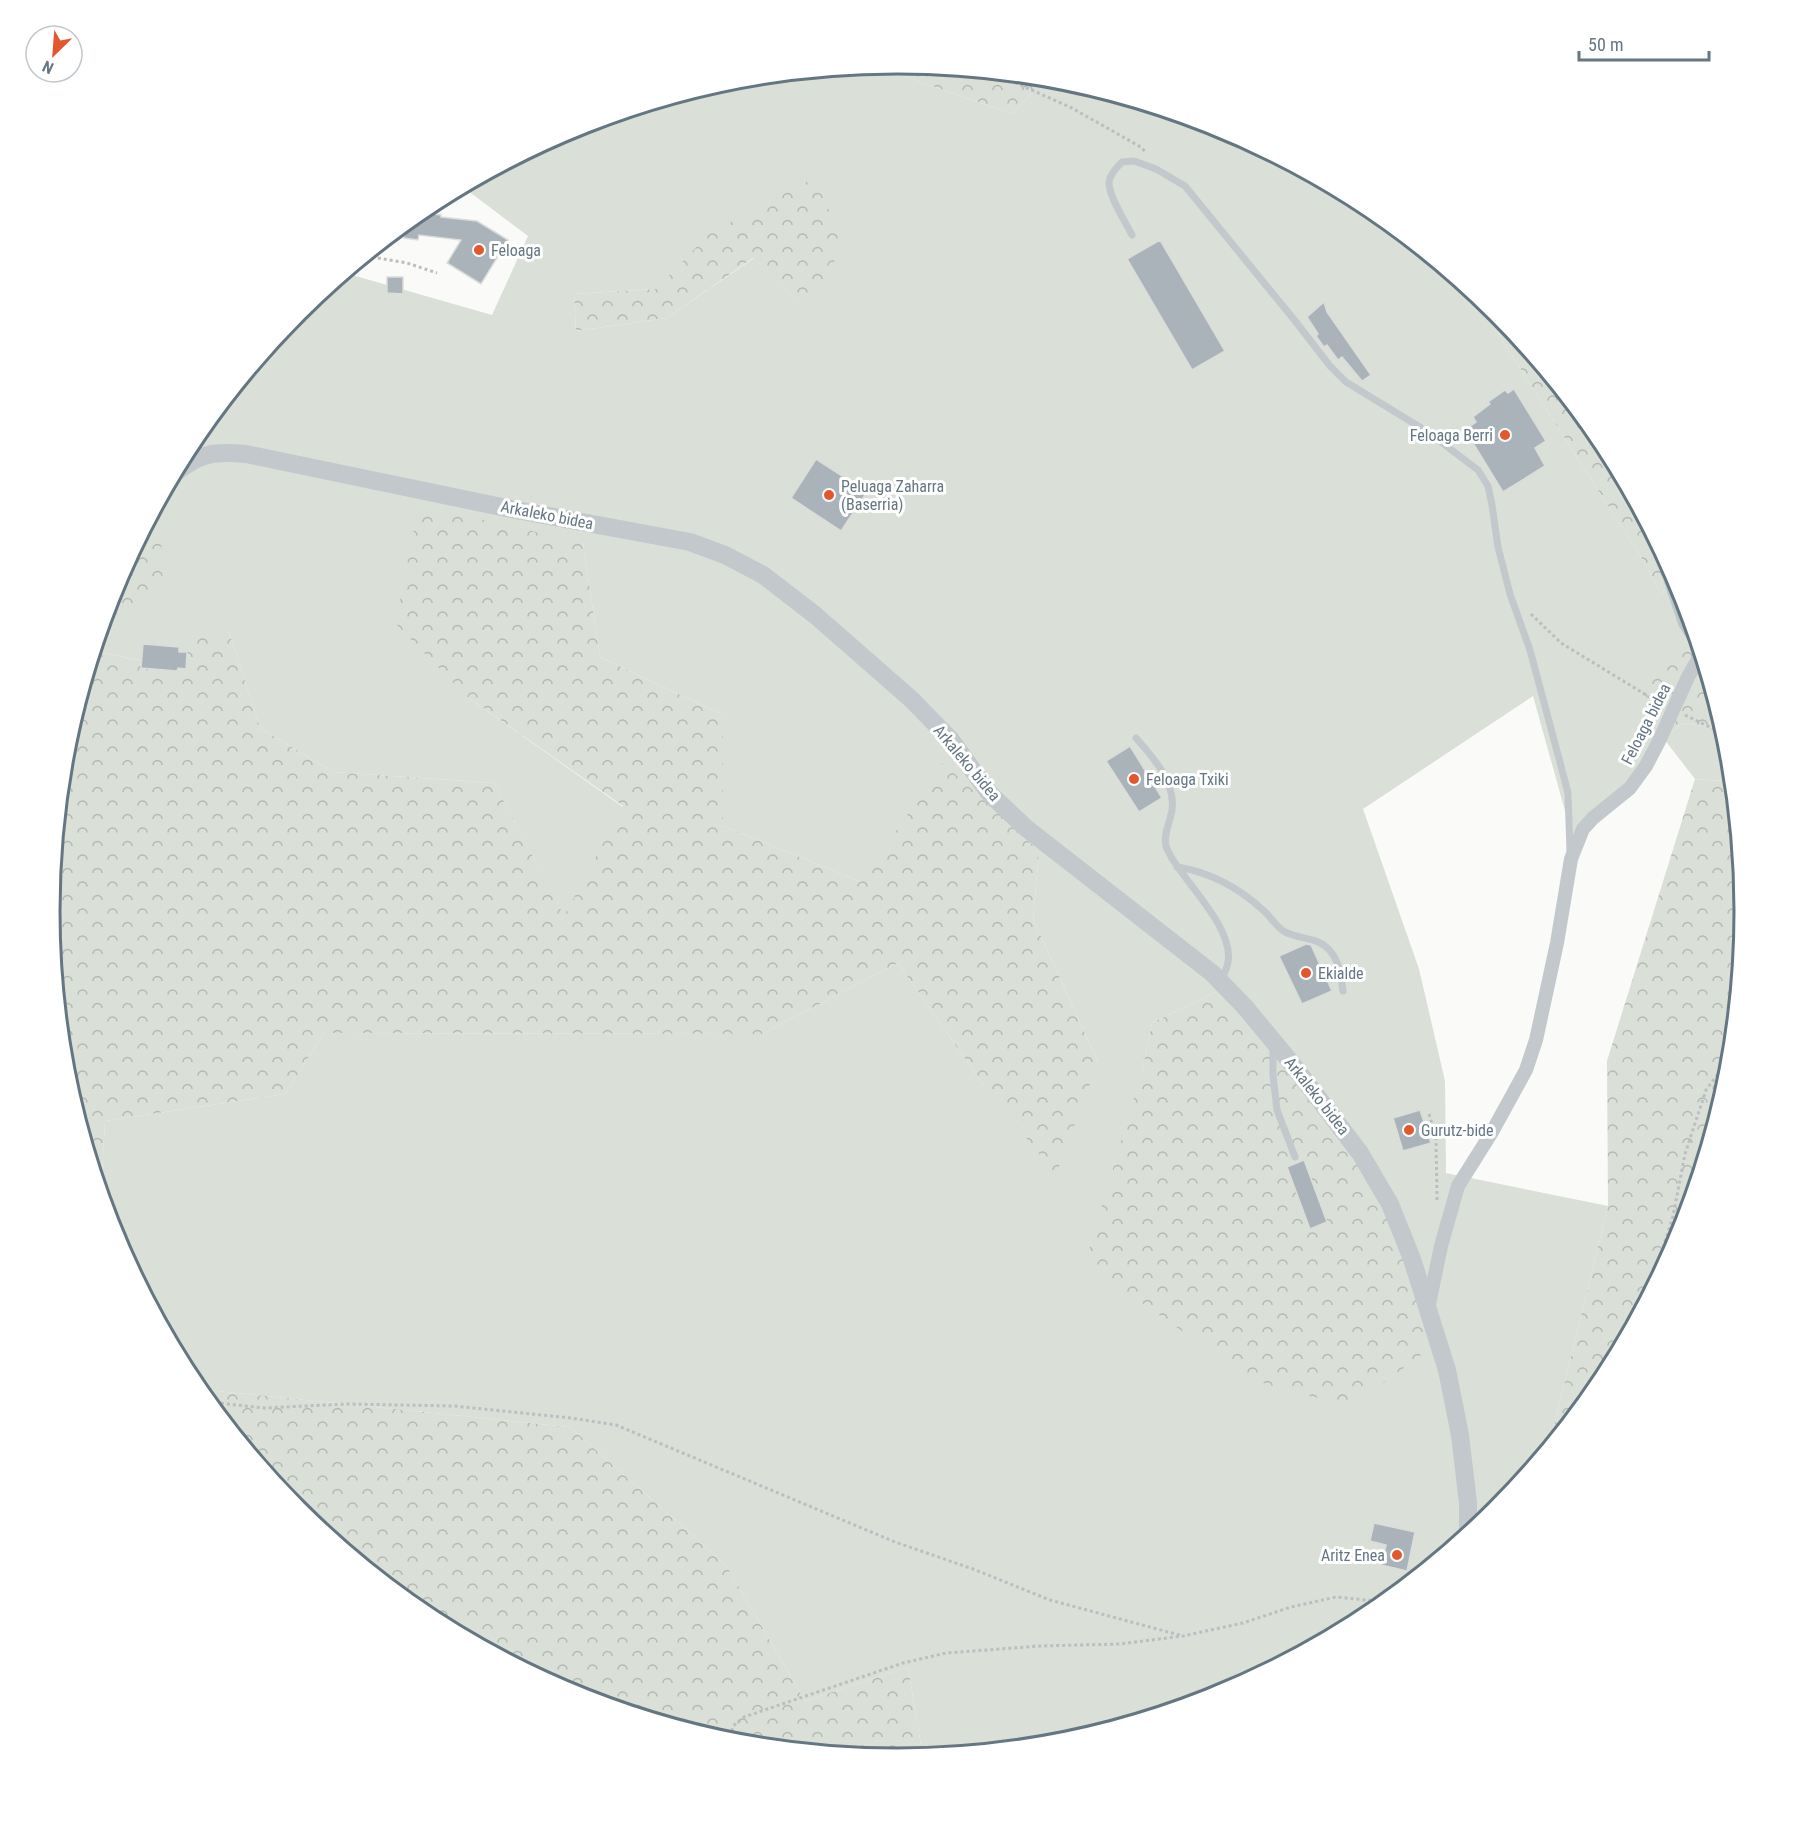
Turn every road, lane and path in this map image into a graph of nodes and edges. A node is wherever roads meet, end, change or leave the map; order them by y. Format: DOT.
graph roads {
  1 [pos="1015,82"];
  2 [pos="1146,153"];
  3 [pos="1132,235"];
  4 [pos="375,258"];
  5 [pos="437,273"];
  6 [pos="193,459"];
  7 [pos="1510,594"];
  8 [pos="1697,662"];
  9 [pos="1673,710"];
  10 [pos="1714,730"];
  11 [pos="1136,738"];
  12 [pos="1570,860"];
  13 [pos="1178,867"];
  14 [pos="1221,982"];
  15 [pos="1343,991"];
  16 [pos="1273,1041"];
  17 [pos="1720,1072"];
  18 [pos="1429,1114"];
  19 [pos="1295,1157"];
  20 [pos="1437,1206"];
  21 [pos="1661,1256"];
  22 [pos="1428,1309"];
  23 [pos="220,1403"];
  24 [pos="1468,1524"];
  25 [pos="1373,1601"];
  26 [pos="1185,1636"];
  27 [pos="732,1732"];
  1 -- 2 [label="path"];
  3 -- 7 [label="lane"];
  4 -- 5 [label="path"];
  6 -- 14 [label="street, Arkaleko bidea"];
  7 -- 9 [label="path"];
  7 -- 12 [label="lane"];
  8 -- 9 [label="street, Feloaga bidea"];
  9 -- 10 [label="path"];
  9 -- 12 [label="street, Feloaga bidea"];
  11 -- 13 [label="lane"];
  12 -- 22 [label="street, Feloaga bidea"];
  13 -- 14 [label="lane"];
  13 -- 15 [label="lane"];
  14 -- 16 [label="street, Arkaleko bidea"];
  16 -- 19 [label="lane"];
  16 -- 22 [label="street, Arkaleko bidea"];
  17 -- 21 [label="path"];
  18 -- 20 [label="path"];
  22 -- 24 [label="street, Arkaleko bidea"];
  23 -- 26 [label="path"];
  25 -- 26 [label="path"];
  26 -- 27 [label="path"];
}
